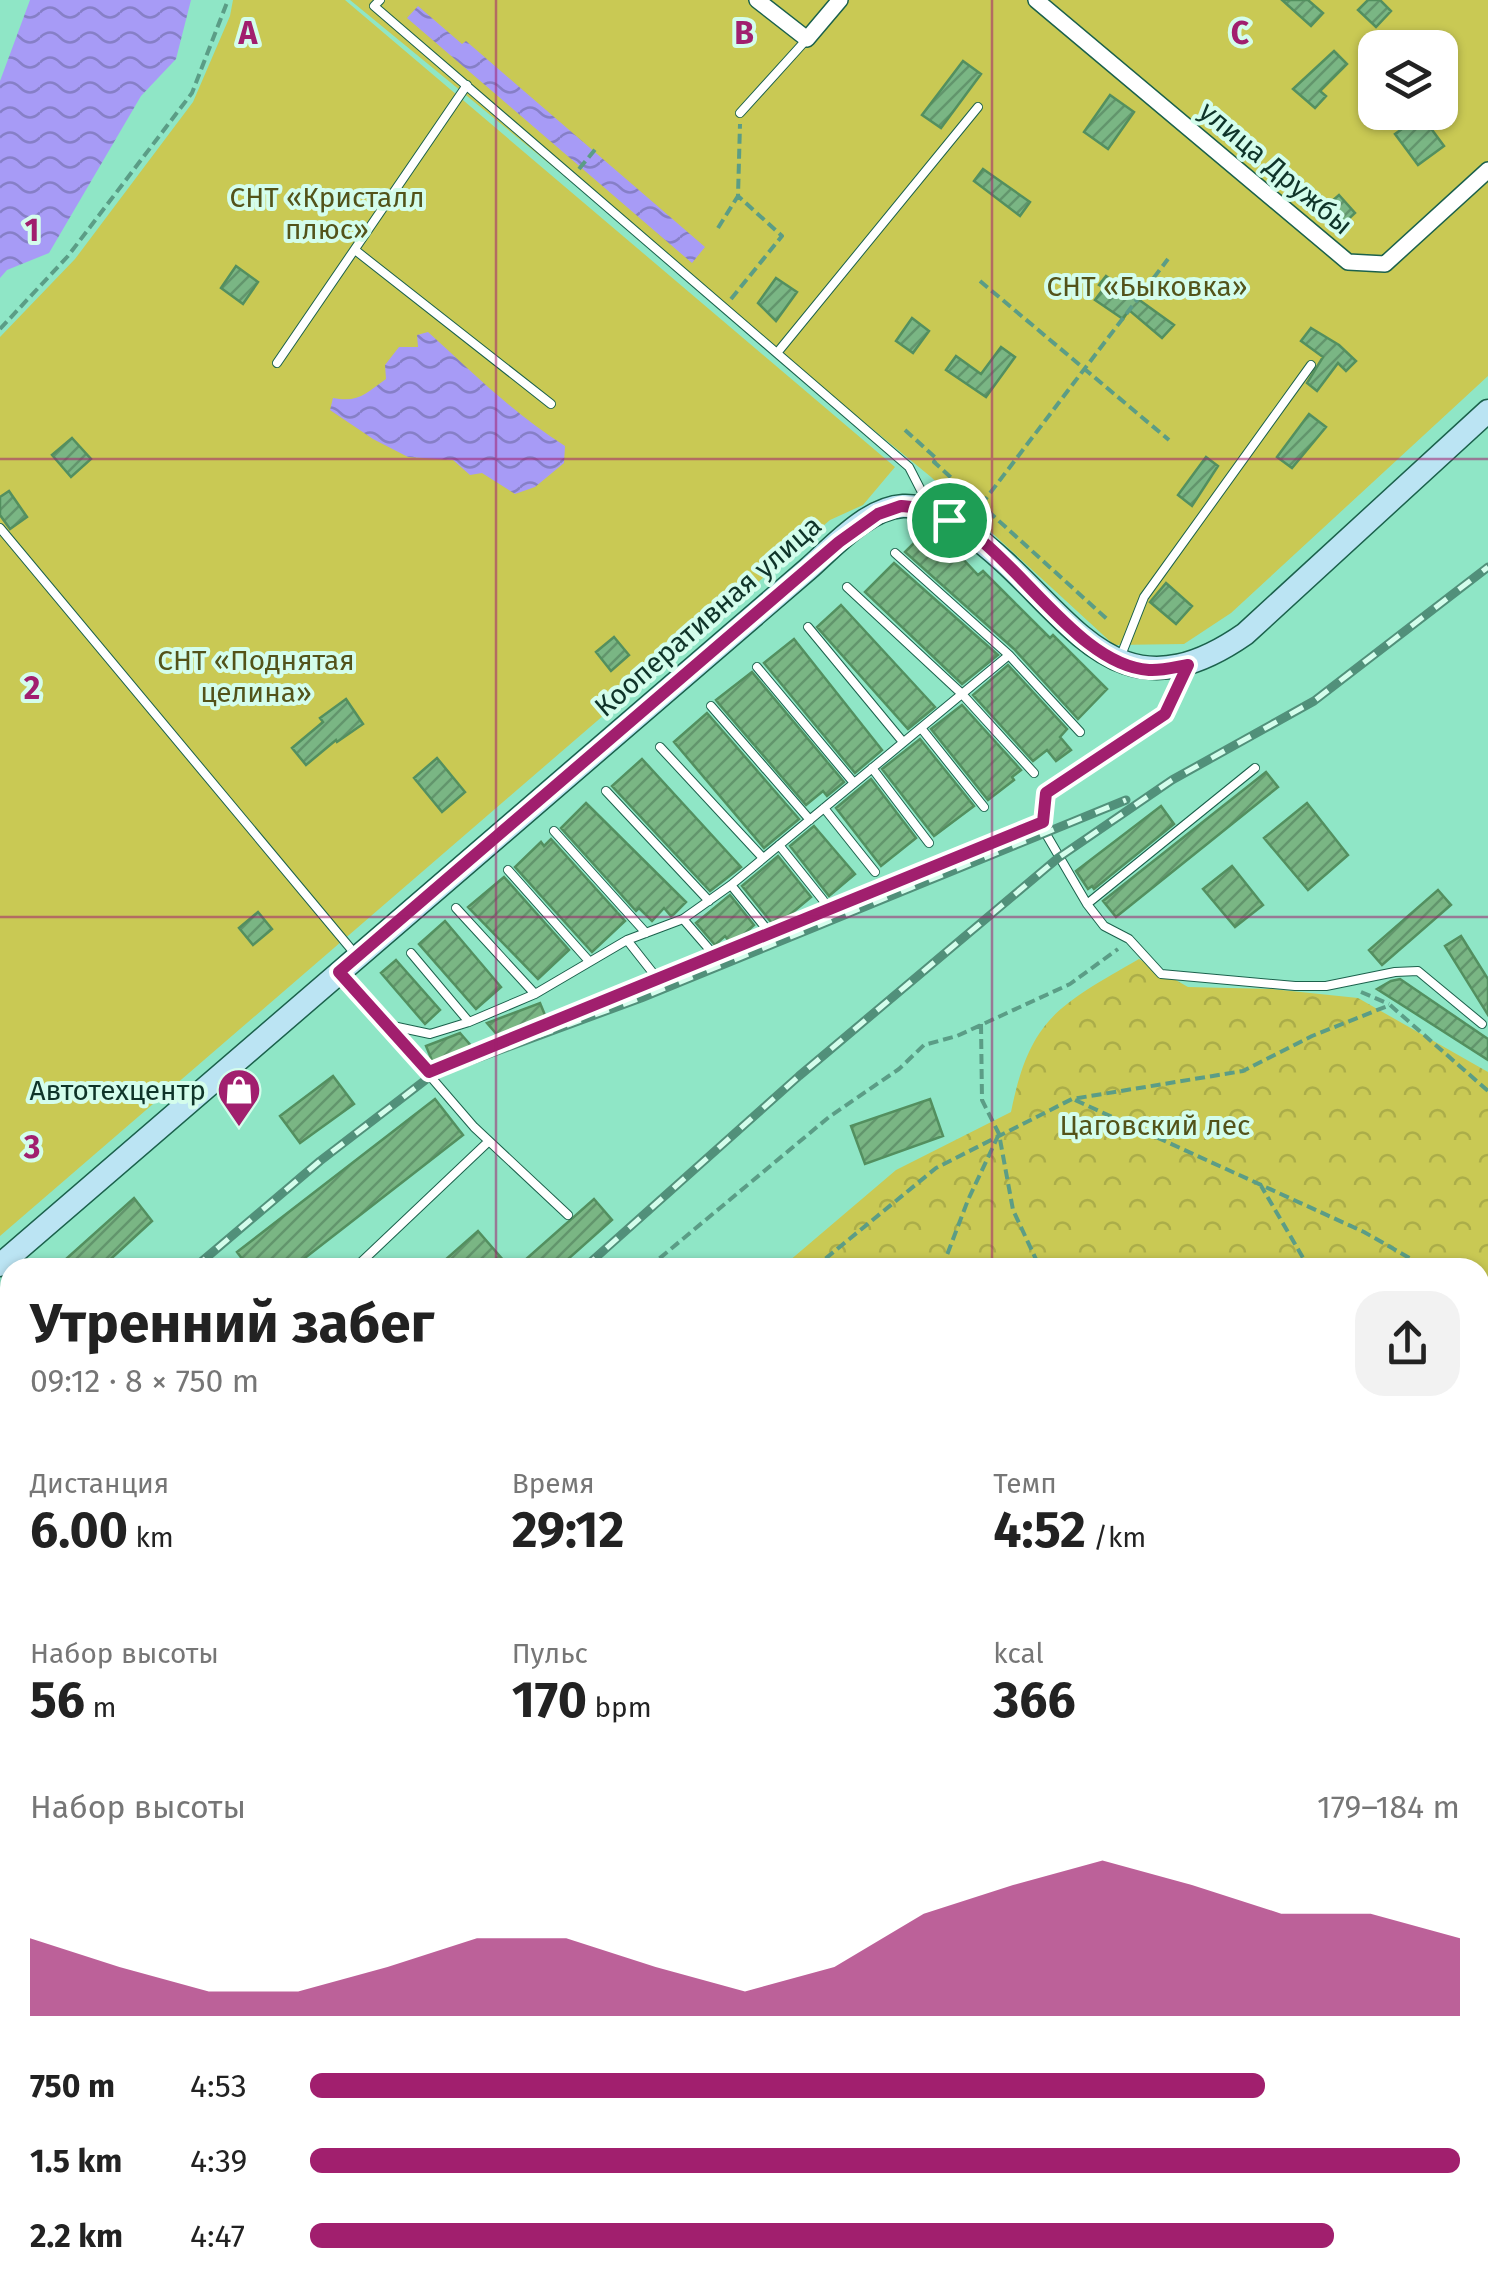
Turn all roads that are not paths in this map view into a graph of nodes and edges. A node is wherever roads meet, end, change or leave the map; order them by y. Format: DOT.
graph roads {
  1 [pos="380,0"];
  2 [pos="758,0"];
  3 [pos="840,0"];
  4 [pos="1036,0"];
  5 [pos="807,39"];
  6 [pos="467,84"];
  7 [pos="978,107"];
  8 [pos="740,112"];
  9 [pos="1488,170"];
  10 [pos="355,250"];
  11 [pos="777,353"];
  12 [pos="277,363"];
  13 [pos="1311,364"];
  14 [pos="551,404"];
  15 [pos="1488,411"];
  16 [pos="932,510"];
  17 [pos="0,528"];
  18 [pos="895,553"];
  19 [pos="847,587"];
  20 [pos="808,627"];
  21 [pos="1009,655"];
  22 [pos="1118,662"];
  23 [pos="1188,665"];
  24 [pos="758,667"];
  25 [pos="962,694"];
  26 [pos="711,706"];
  27 [pos="921,728"];
  28 [pos="1080,732"];
  29 [pos="904,742"];
  30 [pos="660,747"];
  31 [pos="872,768"];
  32 [pos="1254,768"];
  33 [pos="1034,774"];
  34 [pos="854,783"];
  35 [pos="606,791"];
  36 [pos="984,807"];
  37 [pos="824,808"];
  38 [pos="810,820"];
  39 [pos="554,831"];
  40 [pos="929,843"];
  41 [pos="779,845"];
  42 [pos="763,858"];
  43 [pos="508,870"];
  44 [pos="875,872"];
  45 [pos="731,884"];
  46 [pos="823,900"];
  47 [pos="709,901"];
  48 [pos="1087,904"];
  49 [pos="456,908"];
  50 [pos="683,919"];
  51 [pos="765,927"];
  52 [pos="646,933"];
  53 [pos="626,940"];
  54 [pos="709,949"];
  55 [pos="412,952"];
  56 [pos="588,960"];
  57 [pos="348,964"];
  58 [pos="653,973"];
  59 [pos="535,994"];
  60 [pos="469,1022"];
  61 [pos="1482,1024"];
  62 [pos="388,1025"];
  63 [pos="489,1141"];
  64 [pos="568,1214"];
  65 [pos="8,1258"];
  66 [pos="366,1258"];
  1 -- 6 [label="lane"];
  2 -- 5 [label="street"];
  3 -- 5 [label="street"];
  4 -- 9 [label="street, улица Дружбы"];
  5 -- 8 [label="lane"];
  6 -- 10 [label="lane"];
  6 -- 11 [label="lane"];
  7 -- 11 [label="lane"];
  10 -- 12 [label="lane"];
  10 -- 14 [label="lane"];
  11 -- 16 [label="lane"];
  13 -- 22 [label="lane"];
  15 -- 23 [label="main road"];
  16 -- 22 [label="main road"];
  16 -- 57 [label="main road, Кооперативная улица"];
  17 -- 57 [label="lane"];
  18 -- 21 [label="lane"];
  19 -- 25 [label="lane"];
  20 -- 29 [label="lane"];
  21 -- 25 [label="lane"];
  21 -- 28 [label="lane"];
  22 -- 23 [label="main road"];
  23 -- 48 [label="lane"];
  24 -- 34 [label="lane"];
  25 -- 27 [label="lane"];
  25 -- 33 [label="lane"];
  26 -- 38 [label="lane"];
  27 -- 29 [label="lane"];
  27 -- 36 [label="lane"];
  29 -- 31 [label="lane"];
  30 -- 42 [label="lane"];
  31 -- 34 [label="lane"];
  31 -- 40 [label="lane"];
  32 -- 48 [label="lane"];
  34 -- 37 [label="lane"];
  35 -- 47 [label="lane"];
  37 -- 38 [label="lane"];
  37 -- 44 [label="lane"];
  38 -- 41 [label="lane"];
  39 -- 52 [label="lane"];
  41 -- 42 [label="lane"];
  41 -- 46 [label="lane"];
  42 -- 45 [label="lane"];
  43 -- 56 [label="lane"];
  45 -- 47 [label="lane"];
  45 -- 51 [label="lane"];
  47 -- 50 [label="lane"];
  48 -- 61 [label="lane"];
  49 -- 59 [label="lane"];
  50 -- 52 [label="lane"];
  50 -- 54 [label="lane"];
  52 -- 53 [label="lane"];
  53 -- 56 [label="lane"];
  53 -- 58 [label="lane"];
  55 -- 60 [label="lane"];
  56 -- 59 [label="lane"];
  57 -- 62 [label="lane"];
  57 -- 65 [label="main road, Кооперативная улица"];
  59 -- 60 [label="lane"];
  60 -- 62 [label="lane"];
  62 -- 63 [label="lane"];
  63 -- 64 [label="lane"];
  63 -- 66 [label="lane"];
}
